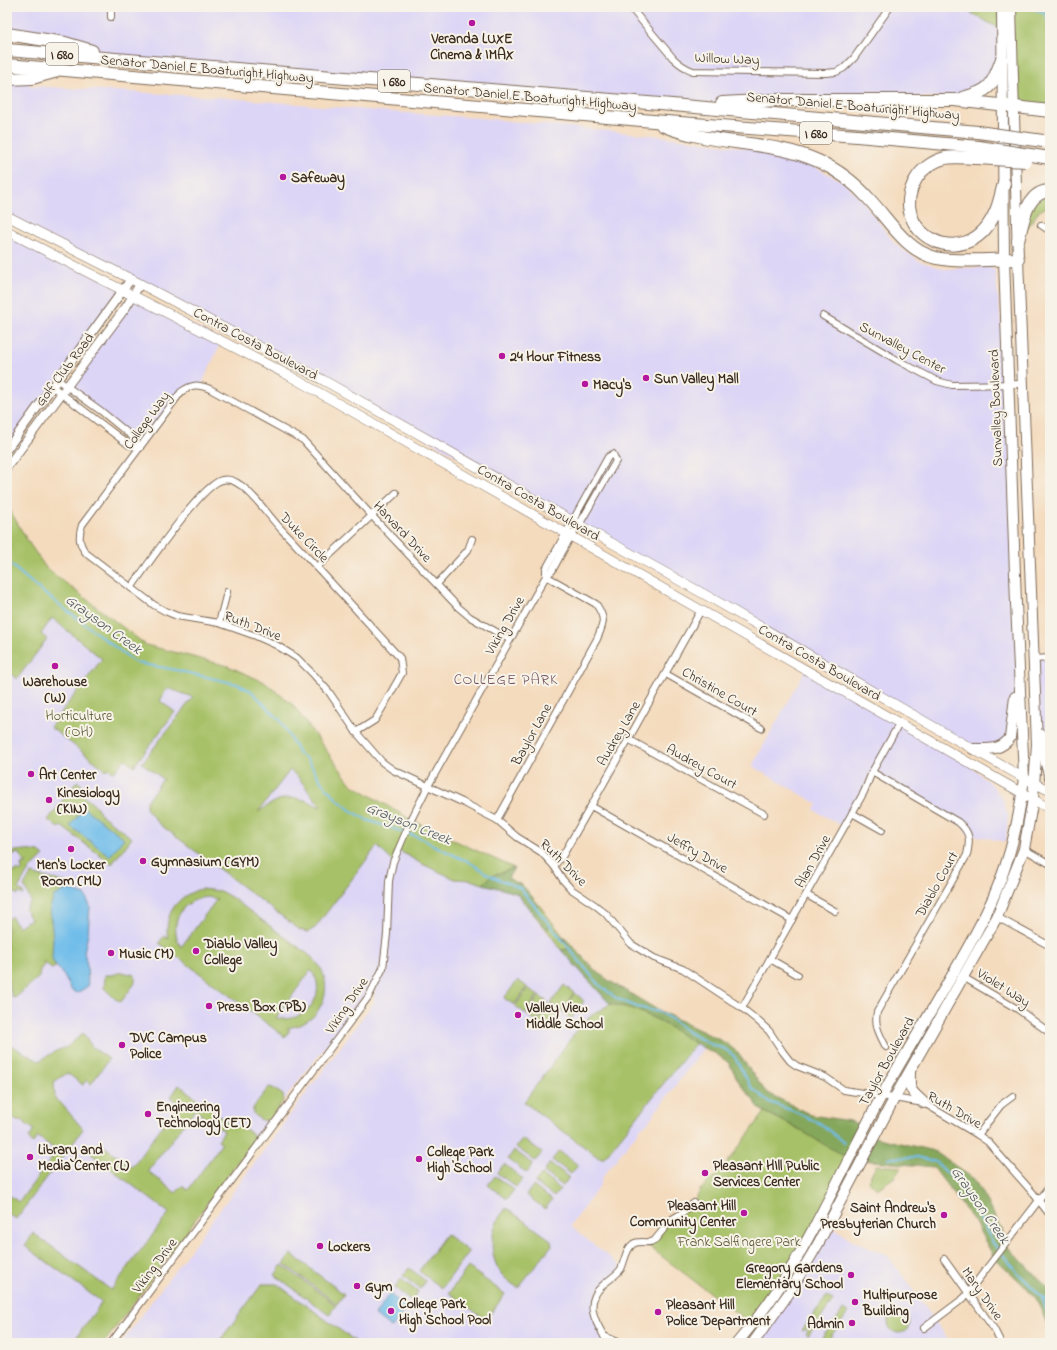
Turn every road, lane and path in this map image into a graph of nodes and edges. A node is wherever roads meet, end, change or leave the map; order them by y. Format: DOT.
graph roads {
  1 [pos="630,7"];
  2 [pos="890,7"];
  3 [pos="1002,7"];
  4 [pos="1011,7"];
  5 [pos="7,34"];
  6 [pos="7,50"];
  7 [pos="116,58"];
  8 [pos="1002,59"];
  9 [pos="7,65"];
  10 [pos="61,70"];
  11 [pos="7,79"];
  12 [pos="955,100"];
  13 [pos="672,104"];
  14 [pos="1009,106"];
  15 [pos="1050,111"];
  16 [pos="653,122"];
  17 [pos="1047,142"];
  18 [pos="978,153"];
  19 [pos="1050,158"];
  20 [pos="1050,163"];
  21 [pos="1004,183"];
  22 [pos="1050,190"];
  23 [pos="7,216"];
  24 [pos="1041,225"];
  25 [pos="7,231"];
  26 [pos="1050,231"];
  27 [pos="1018,241"];
  28 [pos="1004,259"];
  29 [pos="1018,259"];
  30 [pos="131,279"];
  31 [pos="140,284"];
  32 [pos="124,290"];
  33 [pos="134,296"];
  34 [pos="823,316"];
  35 [pos="58,380"];
  36 [pos="1008,384"];
  37 [pos="1023,384"];
  38 [pos="53,387"];
  39 [pos="67,387"];
  40 [pos="61,394"];
  41 [pos="286,431"];
  42 [pos="140,448"];
  43 [pos="7,449"];
  44 [pos="7,467"];
  45 [pos="396,493"];
  46 [pos="372,516"];
  47 [pos="575,523"];
  48 [pos="568,535"];
  49 [pos="472,539"];
  50 [pos="79,540"];
  51 [pos="317,567"];
  52 [pos="546,576"];
  53 [pos="437,584"];
  54 [pos="131,588"];
  55 [pos="227,592"];
  56 [pos="1016,607"];
  57 [pos="701,610"];
  58 [pos="219,623"];
  59 [pos="509,639"];
  60 [pos="1050,658"];
  61 [pos="1034,659"];
  62 [pos="1019,669"];
  63 [pos="666,674"];
  64 [pos="1036,722"];
  65 [pos="899,724"];
  66 [pos="761,728"];
  67 [pos="356,732"];
  68 [pos="941,732"];
  69 [pos="628,740"];
  70 [pos="973,749"];
  71 [pos="872,772"];
  72 [pos="1024,778"];
  73 [pos="1050,778"];
  74 [pos="1035,783"];
  75 [pos="428,786"];
  76 [pos="1050,790"];
  77 [pos="1022,793"];
  78 [pos="1034,799"];
  79 [pos="591,806"];
  80 [pos="1050,809"];
  81 [pos="852,813"];
  82 [pos="764,814"];
  83 [pos="497,820"];
  84 [pos="882,830"];
  85 [pos="1024,850"];
  86 [pos="1050,864"];
  87 [pos="554,866"];
  88 [pos="806,895"];
  89 [pos="835,911"];
  90 [pos="997,917"];
  91 [pos="792,920"];
  92 [pos="1050,946"];
  93 [pos="770,958"];
  94 [pos="798,975"];
  95 [pos="963,977"];
  96 [pos="742,1008"];
  97 [pos="1050,1033"];
  98 [pos="886,1047"];
  99 [pos="910,1072"];
  100 [pos="882,1096"];
  101 [pos="1013,1096"];
  102 [pos="895,1097"];
  103 [pos="924,1103"];
  104 [pos="978,1135"];
  105 [pos="1050,1186"];
  106 [pos="1038,1201"];
  107 [pos="694,1203"];
  108 [pos="1050,1215"];
  109 [pos="944,1259"];
  110 [pos="968,1292"];
  111 [pos="924,1328"];
  112 [pos="604,1336"];
  113 [pos="111,1343"];
  114 [pos="607,1343"];
  115 [pos="620,1343"];
  116 [pos="738,1343"];
  117 [pos="753,1343"];
  118 [pos="1001,1343"];
  1 -- 2 [label="street, Willow Way"];
  3 -- 8 [label="main road, Sunvalley Boulevard"];
  4 -- 14 [label="main road, Sunvalley Boulevard"];
  5 -- 7 [label="highway"];
  6 -- 7 [label="highway, Senator Daniel E Boatwright Highway / I 680"];
  7 -- 13 [label="highway, Senator Daniel E Boatwright Highway / I 680"];
  8 -- 12 [label="highway"];
  8 -- 14 [label="main road, Sunvalley Boulevard"];
  9 -- 10 [label="highway, Senator Daniel E Boatwright Highway / I 680"];
  10 -- 11 [label="highway"];
  10 -- 16 [label="highway, Senator Daniel E Boatwright Highway / I 680"];
  12 -- 13 [label="highway"];
  12 -- 14 [label="highway"];
  13 -- 17 [label="highway, Senator Daniel E Boatwright Highway / I 680, bridge"];
  14 -- 15 [label="highway"];
  14 -- 21 [label="main road, Sunvalley Boulevard"];
  14 -- 27 [label="main road, Sunvalley Boulevard"];
  16 -- 18 [label="highway, Senator Daniel E Boatwright Highway / I 680"];
  16 -- 28 [label="highway"];
  18 -- 19 [label="highway, Senator Daniel E Boatwright Highway / I 680, bridge"];
  18 -- 20 [label="highway, bridge"];
  18 -- 21 [label="highway"];
  21 -- 28 [label="main road, Sunvalley Boulevard"];
  22 -- 27 [label="highway"];
  23 -- 30 [label="main road, Contra Costa Boulevard"];
  24 -- 26 [label="street"];
  25 -- 32 [label="main road, Contra Costa Boulevard"];
  27 -- 29 [label="main road, Sunvalley Boulevard"];
  28 -- 29 [label="highway"];
  28 -- 36 [label="main road, Sunvalley Boulevard"];
  29 -- 37 [label="main road, Sunvalley Boulevard"];
  30 -- 31 [label="main road, Contra Costa Boulevard"];
  30 -- 32 [label="street, Golf Club Road"];
  31 -- 33 [label="street, Golf Club Road"];
  31 -- 47 [label="main road, Contra Costa Boulevard"];
  32 -- 33 [label="main road, Contra Costa Boulevard"];
  32 -- 35 [label="street, Golf Club Road"];
  33 -- 39 [label="street, Golf Club Road"];
  33 -- 48 [label="main road, Contra Costa Boulevard"];
  34 -- 36 [label="street, Sunvalley Center"];
  35 -- 38 [label="street, Golf Club Road"];
  35 -- 39 [label="street"];
  36 -- 37 [label="street, Sunvalley Center"];
  36 -- 56 [label="main road, Sunvalley Boulevard"];
  37 -- 61 [label="main road, Sunvalley Boulevard"];
  38 -- 40 [label="street"];
  38 -- 43 [label="street, Golf Club Road"];
  39 -- 40 [label="street, Golf Club Road"];
  39 -- 42 [label="street"];
  40 -- 42 [label="street"];
  40 -- 44 [label="street, Golf Club Road"];
  41 -- 42 [label="street, College Way"];
  41 -- 46 [label="street, Harvard Drive"];
  42 -- 50 [label="street, College Way"];
  45 -- 46 [label="street"];
  46 -- 51 [label="street"];
  46 -- 53 [label="street, Harvard Drive"];
  47 -- 47 [label="street"];
  47 -- 48 [label="street, Viking Drive"];
  47 -- 68 [label="main road, Contra Costa Boulevard"];
  48 -- 52 [label="street, Viking Drive"];
  48 -- 57 [label="main road, Contra Costa Boulevard"];
  49 -- 53 [label="street"];
  50 -- 54 [label="street, Ruth Drive"];
  51 -- 54 [label="street, Duke Circle"];
  51 -- 67 [label="street, Duke Circle"];
  52 -- 59 [label="street, Viking Drive"];
  52 -- 83 [label="street, Baylor Lane"];
  53 -- 59 [label="street, Harvard Drive"];
  54 -- 58 [label="street, Ruth Drive"];
  55 -- 58 [label="street"];
  56 -- 61 [label="main road"];
  56 -- 62 [label="main road, Sunvalley Boulevard"];
  57 -- 63 [label="street, Audrey Lane"];
  57 -- 65 [label="main road, Contra Costa Boulevard"];
  58 -- 67 [label="street, Ruth Drive"];
  59 -- 75 [label="street, Viking Drive"];
  60 -- 61 [label="street"];
  61 -- 64 [label="main road, Sunvalley Boulevard"];
  62 -- 70 [label="main road"];
  62 -- 72 [label="main road, Sunvalley Boulevard"];
  63 -- 66 [label="street, Christine Court"];
  63 -- 69 [label="street, Audrey Lane"];
  64 -- 73 [label="main road"];
  64 -- 74 [label="main road, Sunvalley Boulevard"];
  65 -- 68 [label="main road"];
  65 -- 71 [label="street, Alan Drive"];
  65 -- 77 [label="main road, Contra Costa Boulevard"];
  67 -- 75 [label="street, Ruth Drive"];
  68 -- 70 [label="main road, Contra Costa Boulevard"];
  69 -- 79 [label="street, Audrey Lane"];
  69 -- 82 [label="street, Audrey Court"];
  70 -- 72 [label="main road, Contra Costa Boulevard"];
  71 -- 81 [label="street, Alan Drive"];
  71 -- 98 [label="street, Diablo Court"];
  72 -- 74 [label="main road, Contra Costa Boulevard"];
  72 -- 77 [label="main road, Taylor Boulevard"];
  74 -- 76 [label="main road, Contra Costa Boulevard"];
  74 -- 78 [label="main road, Taylor Boulevard"];
  75 -- 83 [label="street, Ruth Drive"];
  75 -- 113 [label="street, Viking Drive"];
  77 -- 78 [label="main road, Contra Costa Boulevard"];
  77 -- 100 [label="main road, Taylor Boulevard"];
  78 -- 80 [label="main road, Contra Costa Boulevard"];
  78 -- 85 [label="main road, Taylor Boulevard"];
  79 -- 87 [label="street, Audrey Lane"];
  79 -- 91 [label="street, Jeffry Drive"];
  81 -- 84 [label="street"];
  81 -- 88 [label="street, Alan Drive"];
  83 -- 87 [label="street, Ruth Drive"];
  85 -- 86 [label="street"];
  85 -- 90 [label="main road, Taylor Boulevard"];
  87 -- 96 [label="street, Ruth Drive"];
  88 -- 89 [label="street"];
  88 -- 91 [label="street, Alan Drive"];
  90 -- 92 [label="street"];
  90 -- 95 [label="main road, Taylor Boulevard"];
  91 -- 93 [label="street, Alan Drive"];
  93 -- 94 [label="street"];
  93 -- 96 [label="street, Alan Drive"];
  95 -- 97 [label="street, Violet Way"];
  95 -- 99 [label="main road, Taylor Boulevard"];
  96 -- 100 [label="street, Ruth Drive"];
  99 -- 102 [label="main road, Taylor Boulevard"];
  99 -- 103 [label="main road"];
  100 -- 102 [label="street, Ruth Drive"];
  100 -- 116 [label="main road, Taylor Boulevard"];
  101 -- 104 [label="street"];
  102 -- 103 [label="street, Ruth Drive"];
  102 -- 117 [label="main road, Taylor Boulevard"];
  103 -- 104 [label="street, Ruth Drive"];
  104 -- 106 [label="street, Ruth Drive"];
  105 -- 106 [label="street"];
  106 -- 108 [label="street, Ruth Drive"];
  106 -- 110 [label="street"];
  107 -- 112 [label="street"];
  109 -- 110 [label="street, Mary Drive"];
  110 -- 111 [label="street"];
  110 -- 118 [label="street, Mary Drive"];
  112 -- 114 [label="street"];
  112 -- 115 [label="street"];
}
